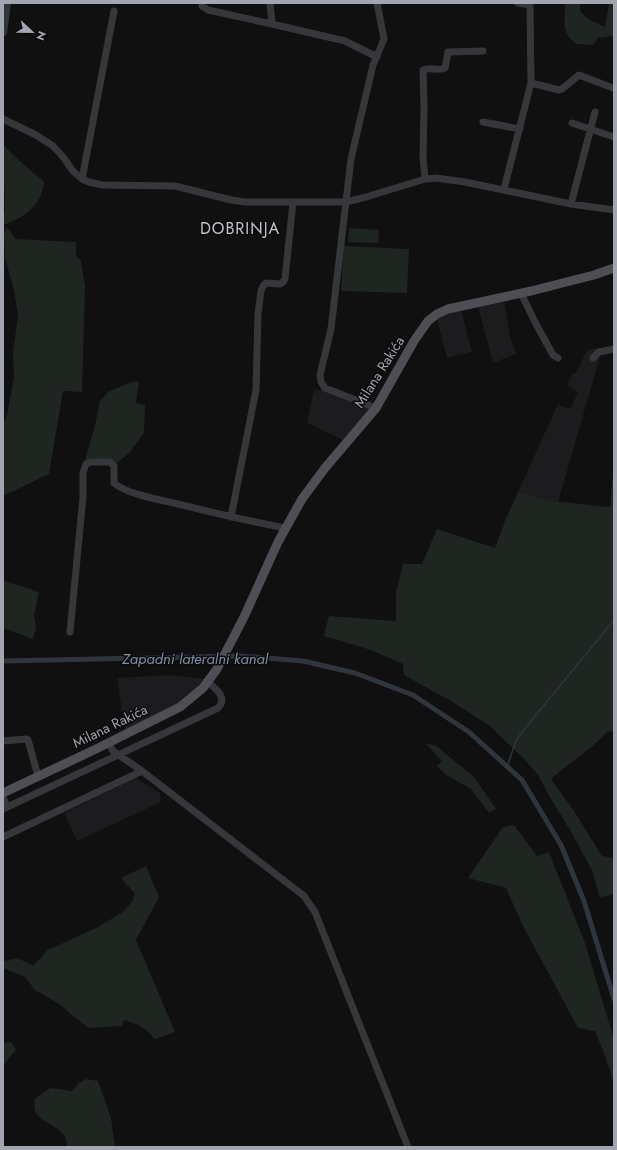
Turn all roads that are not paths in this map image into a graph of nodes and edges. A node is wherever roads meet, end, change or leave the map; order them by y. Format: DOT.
graph roads {
  1 [pos="202,3"];
  2 [pos="270,3"];
  3 [pos="377,3"];
  4 [pos="518,3"];
  5 [pos="114,11"];
  6 [pos="272,24"];
  7 [pos="483,51"];
  8 [pos="377,57"];
  9 [pos="531,83"];
  10 [pos="613,88"];
  11 [pos="595,112"];
  12 [pos="3,119"];
  13 [pos="483,122"];
  14 [pos="572,123"];
  15 [pos="520,129"];
  16 [pos="590,129"];
  17 [pos="614,137"];
  18 [pos="82,179"];
  19 [pos="425,179"];
  20 [pos="348,188"];
  21 [pos="504,189"];
  22 [pos="363,198"];
  23 [pos="293,202"];
  24 [pos="346,202"];
  25 [pos="571,204"];
  26 [pos="614,210"];
  27 [pos="614,268"];
  28 [pos="521,293"];
  29 [pos="614,349"];
  30 [pos="558,358"];
  31 [pos="592,358"];
  32 [pos="376,408"];
  33 [pos="232,517"];
  34 [pos="285,528"];
  35 [pos="70,632"];
  36 [pos="208,682"];
  37 [pos="3,741"];
  38 [pos="109,743"];
  39 [pos="120,755"];
  40 [pos="142,771"];
  41 [pos="38,776"];
  42 [pos="3,793"];
  43 [pos="3,797"];
  44 [pos="5,808"];
  45 [pos="3,837"];
  46 [pos="408,1147"];
  1 -- 6 [label="street"];
  2 -- 6 [label="street"];
  3 -- 8 [label="street"];
  4 -- 9 [label="street"];
  5 -- 18 [label="street"];
  6 -- 8 [label="street"];
  7 -- 19 [label="street"];
  8 -- 20 [label="street"];
  9 -- 10 [label="street"];
  9 -- 15 [label="street"];
  11 -- 16 [label="street"];
  12 -- 18 [label="street"];
  13 -- 15 [label="street"];
  14 -- 16 [label="street"];
  15 -- 21 [label="street"];
  16 -- 17 [label="street"];
  16 -- 25 [label="street"];
  18 -- 23 [label="street"];
  19 -- 21 [label="street"];
  19 -- 22 [label="street"];
  20 -- 22 [label="street"];
  20 -- 24 [label="street"];
  21 -- 25 [label="street"];
  22 -- 24 [label="street"];
  23 -- 24 [label="street"];
  23 -- 33 [label="street"];
  24 -- 32 [label="street"];
  25 -- 26 [label="street"];
  27 -- 28 [label="main road, Milana Rakića"];
  28 -- 30 [label="street"];
  28 -- 32 [label="main road, Milana Rakića"];
  29 -- 31 [label="street"];
  32 -- 34 [label="main road, Milana Rakića"];
  33 -- 34 [label="street"];
  33 -- 35 [label="street"];
  34 -- 36 [label="main road, Milana Rakića"];
  36 -- 38 [label="main road, Milana Rakića"];
  36 -- 39 [label="street"];
  37 -- 41 [label="street"];
  38 -- 39 [label="street"];
  38 -- 41 [label="main road, Milana Rakića"];
  39 -- 40 [label="street"];
  39 -- 44 [label="street"];
  40 -- 45 [label="street"];
  40 -- 46 [label="street"];
  41 -- 42 [label="main road, Milana Rakića"];
  43 -- 44 [label="street"];
}
